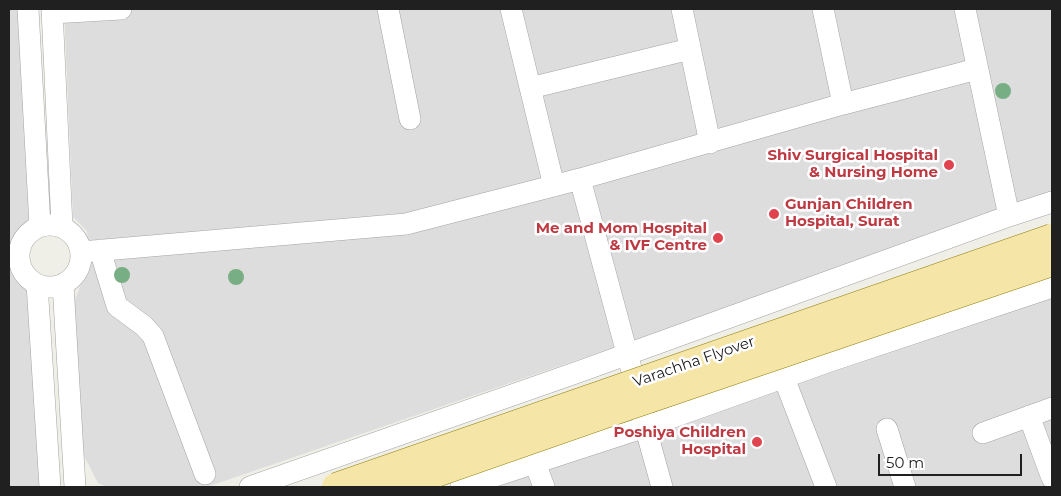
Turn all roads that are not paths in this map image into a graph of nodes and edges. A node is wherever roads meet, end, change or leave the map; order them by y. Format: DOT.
graph roads {
  1 [pos="28,9"];
  2 [pos="121,9"];
  3 [pos="388,9"];
  4 [pos="510,9"];
  5 [pos="682,9"];
  6 [pos="822,9"];
  7 [pos="965,9"];
  8 [pos="52,11"];
  9 [pos="690,49"];
  10 [pos="977,69"];
  11 [pos="530,88"];
  12 [pos="843,104"];
  13 [pos="410,119"];
  14 [pos="710,143"];
  15 [pos="580,179"];
  16 [pos="554,186"];
  17 [pos="1052,202"];
  18 [pos="1009,216"];
  19 [pos="40,226"];
  20 [pos="62,227"];
  21 [pos="1052,238"];
  22 [pos="91,251"];
  23 [pos="13,258"];
  24 [pos="1052,262"];
  25 [pos="37,284"];
  26 [pos="63,284"];
  27 [pos="1052,287"];
  28 [pos="628,354"];
  29 [pos="784,378"];
  30 [pos="1052,408"];
  31 [pos="1029,416"];
  32 [pos="645,428"];
  33 [pos="887,429"];
  34 [pos="983,433"];
  35 [pos="73,453"];
  36 [pos="535,462"];
  37 [pos="205,474"];
  38 [pos="1052,478"];
  39 [pos="50,487"];
  40 [pos="76,487"];
  41 [pos="93,487"];
  42 [pos="250,487"];
  43 [pos="336,487"];
  44 [pos="396,487"];
  45 [pos="461,487"];
  46 [pos="544,487"];
  47 [pos="662,487"];
  48 [pos="826,487"];
  49 [pos="905,487"];
  1 -- 19 [label="street"];
  2 -- 8 [label="street"];
  3 -- 13 [label="street"];
  4 -- 11 [label="street"];
  5 -- 9 [label="street"];
  6 -- 12 [label="street"];
  7 -- 10 [label="street"];
  8 -- 20 [label="street"];
  9 -- 11 [label="street"];
  9 -- 14 [label="street"];
  10 -- 12 [label="street"];
  10 -- 18 [label="street"];
  11 -- 16 [label="street"];
  12 -- 14 [label="street"];
  14 -- 15 [label="street"];
  15 -- 16 [label="street"];
  15 -- 28 [label="street"];
  16 -- 22 [label="street"];
  17 -- 18 [label="street"];
  18 -- 28 [label="street"];
  19 -- 20 [label="street"];
  19 -- 23 [label="street"];
  20 -- 22 [label="street"];
  21 -- 43 [label="main road, Varachha Flyover, bridge"];
  22 -- 26 [label="street"];
  22 -- 37 [label="street"];
  23 -- 25 [label="street"];
  24 -- 44 [label="main road, Varachha Flyover, bridge"];
  25 -- 26 [label="street"];
  25 -- 39 [label="street"];
  26 -- 35 [label="street"];
  27 -- 29 [label="street"];
  28 -- 32 [label="street"];
  28 -- 42 [label="street"];
  29 -- 32 [label="street"];
  29 -- 48 [label="street"];
  30 -- 31 [label="street"];
  31 -- 34 [label="street"];
  31 -- 38 [label="street"];
  32 -- 36 [label="street"];
  32 -- 47 [label="street"];
  33 -- 49 [label="street"];
  35 -- 40 [label="street"];
  35 -- 41 [label="street"];
  36 -- 45 [label="street"];
  36 -- 46 [label="street"];
}
